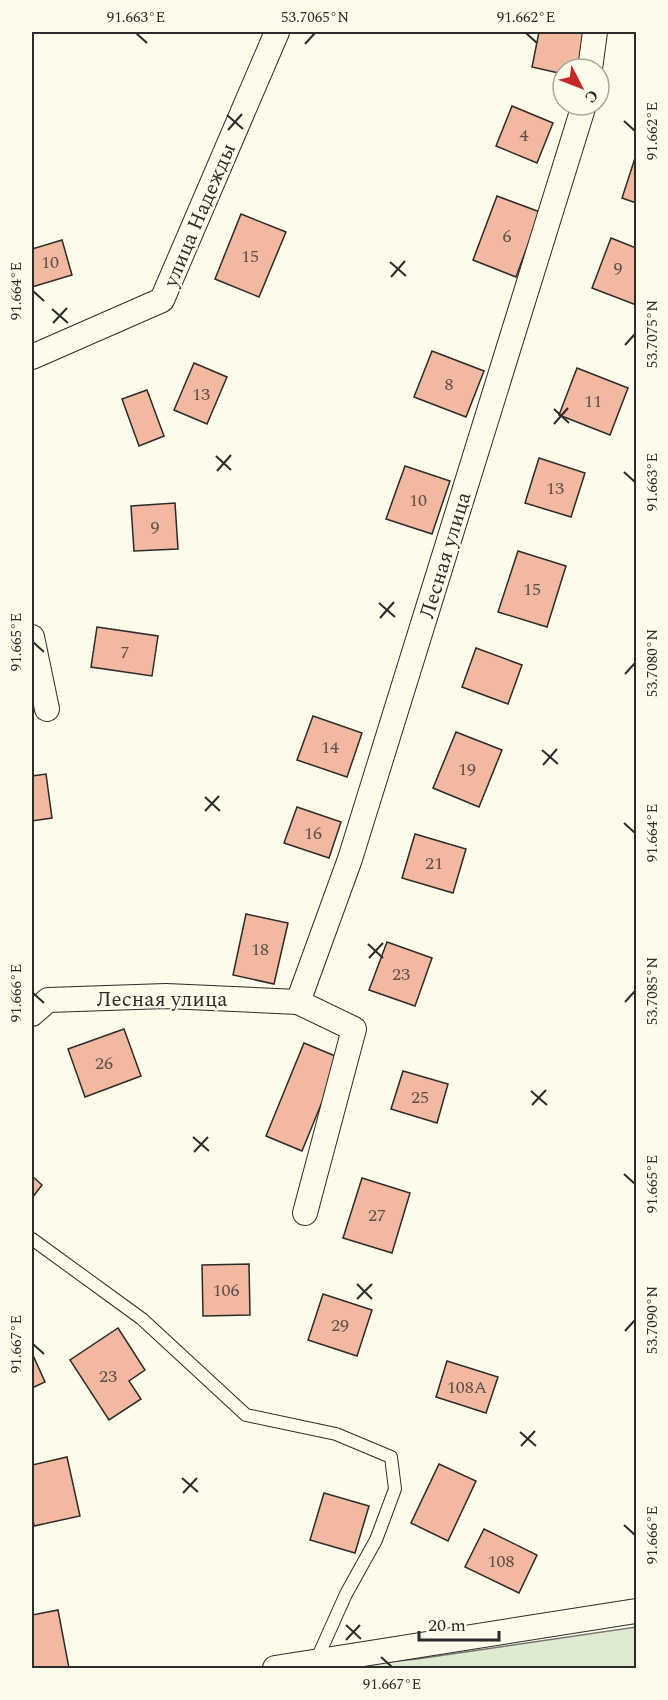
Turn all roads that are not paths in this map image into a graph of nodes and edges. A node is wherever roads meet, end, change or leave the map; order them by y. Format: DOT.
graph roads {
  1 [pos="277,32"];
  2 [pos="596,32"];
  3 [pos="592,57"];
  4 [pos="580,117"];
  5 [pos="32,357"];
  6 [pos="32,637"];
  7 [pos="47,709"];
  8 [pos="298,1002"];
  9 [pos="32,1014"];
  10 [pos="305,1213"];
  11 [pos="32,1239"];
  12 [pos="636,1611"];
  13 [pos="316,1661"];
  14 [pos="275,1668"];
  1 -- 5 [label="street, улица Надежды"];
  2 -- 3 [label="street"];
  4 -- 8 [label="street, Лесная улица"];
  6 -- 7 [label="street"];
  8 -- 9 [label="street, Лесная улица"];
  8 -- 10 [label="street, Лесная улица"];
  11 -- 13 [label="lane"];
  12 -- 13 [label="street"];
  13 -- 14 [label="street"];
}
